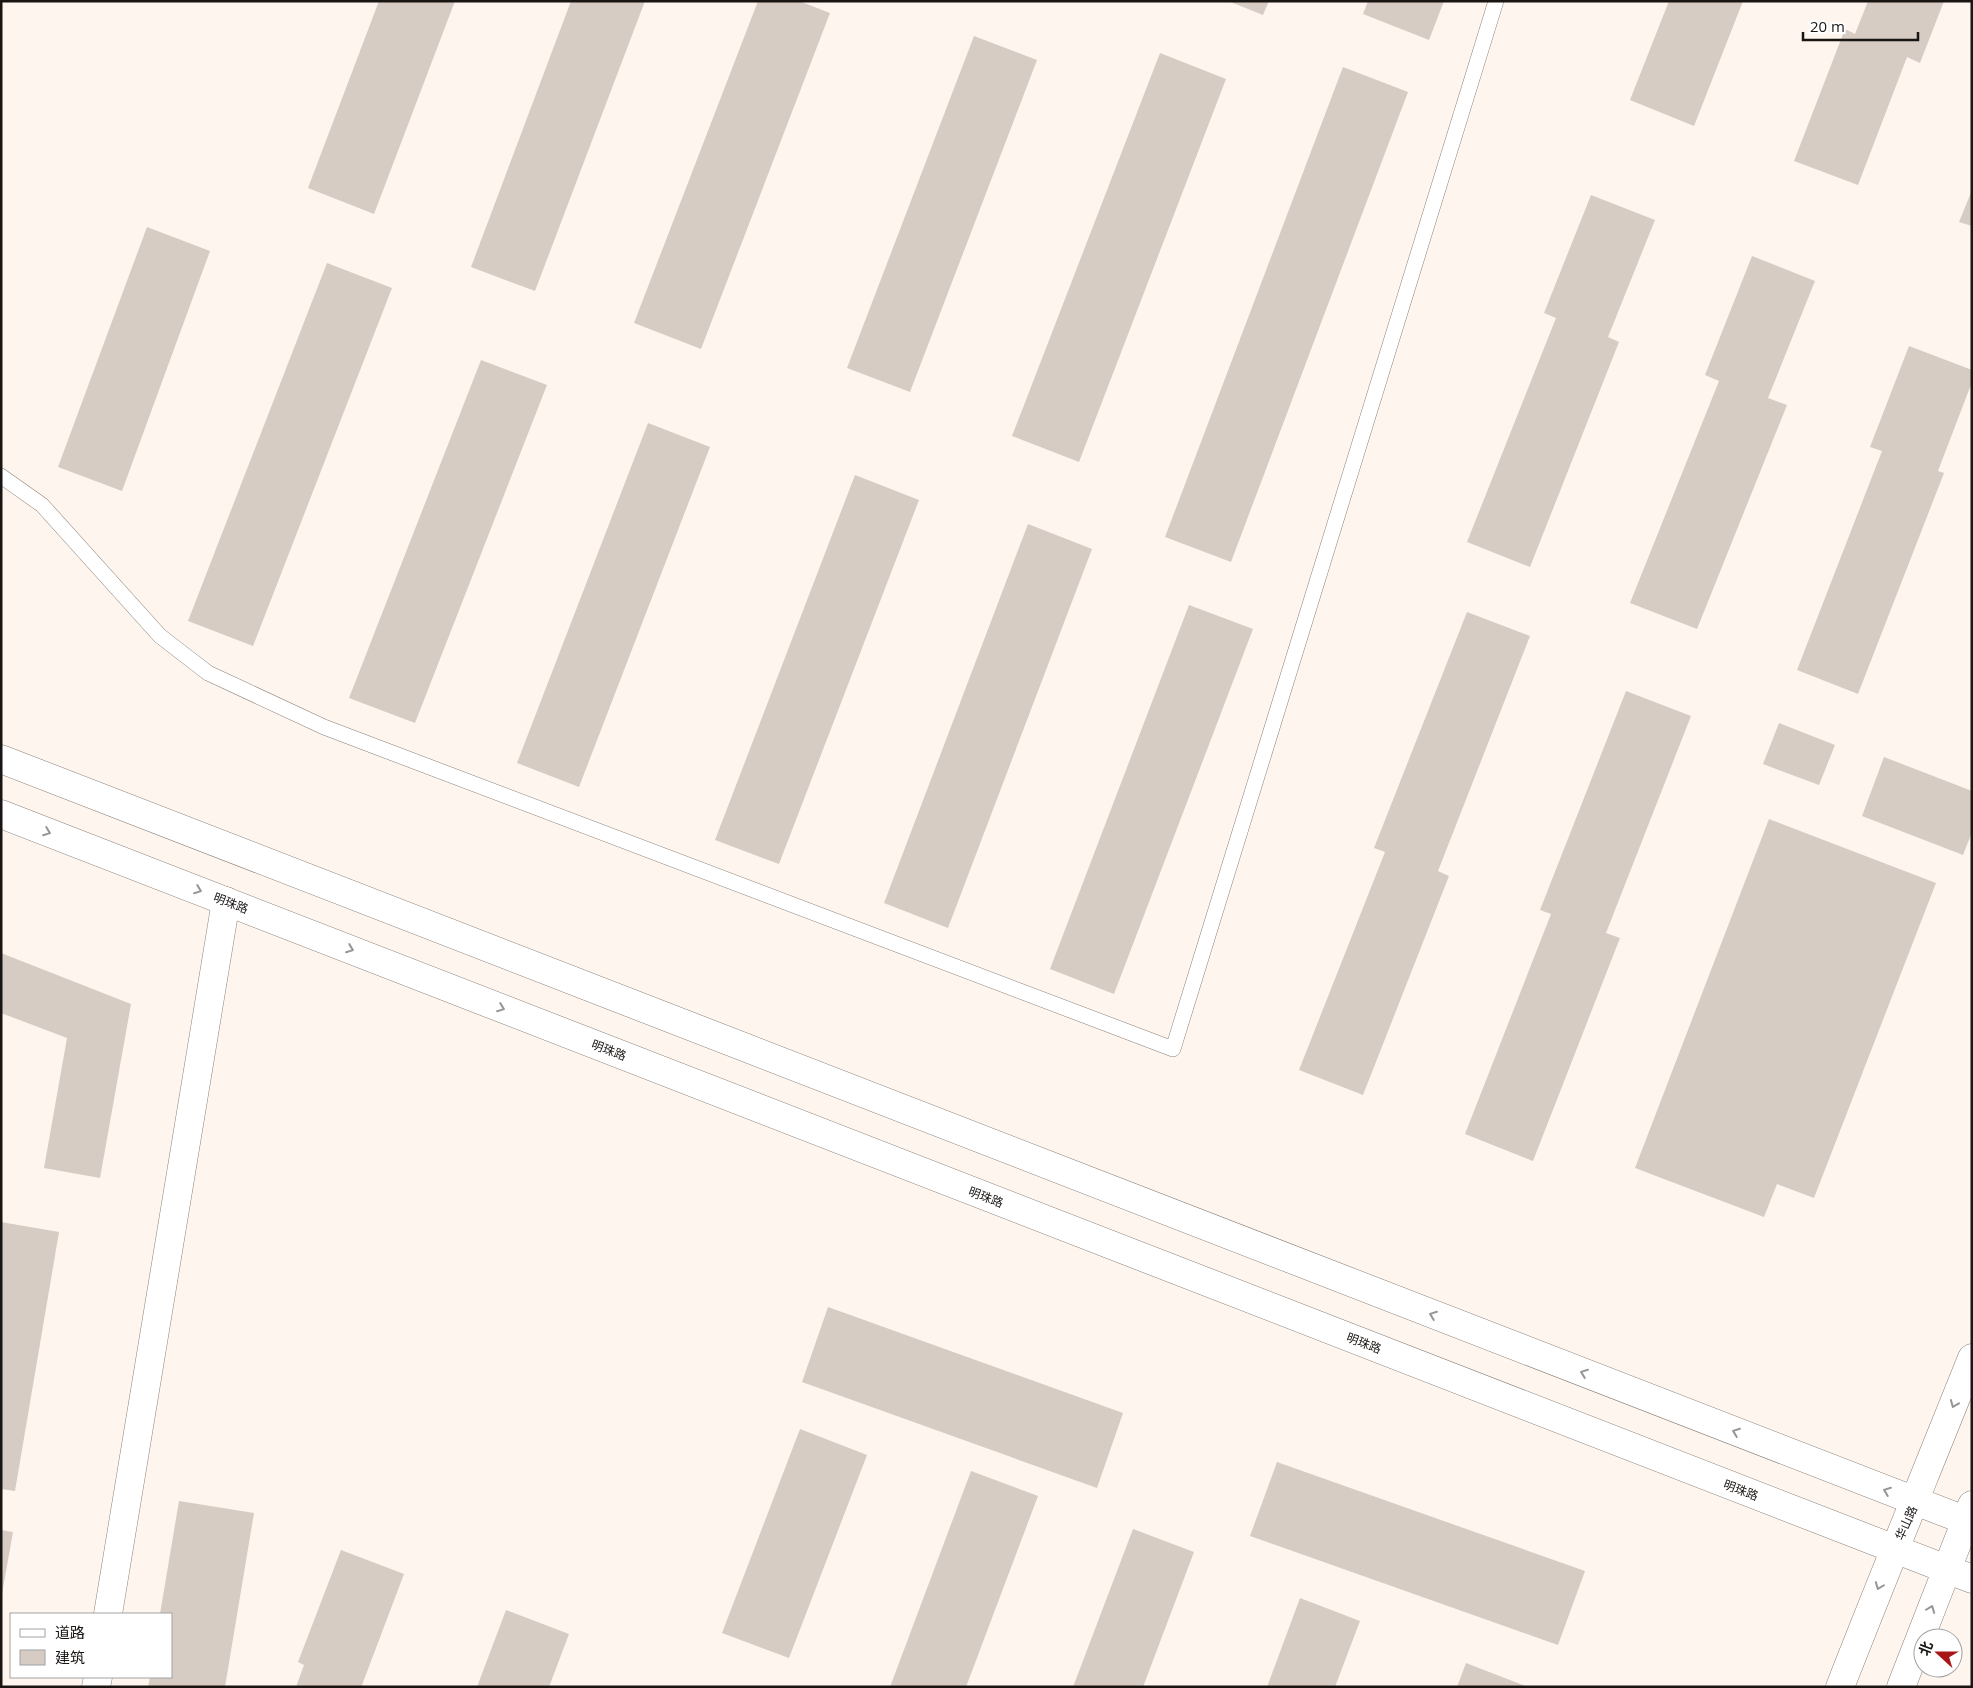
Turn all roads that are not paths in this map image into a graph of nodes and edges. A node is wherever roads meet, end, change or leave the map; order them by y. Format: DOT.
graph roads {
  1 [pos="1496,1"];
  2 [pos="1,476"];
  3 [pos="1,759"];
  4 [pos="1,814"];
  5 [pos="226,901"];
  6 [pos="1972,1358"];
  7 [pos="1915,1502"];
  8 [pos="1970,1516"];
  9 [pos="1894,1549"];
  10 [pos="1947,1570"];
  11 [pos="1972,1579"];
  12 [pos="108,1613"];
  13 [pos="1840,1687"];
  14 [pos="1901,1687"];
  1 -- 2 [label="lane"];
  7 -- 3 [label="street, one-way"];
  4 -- 5 [label="street, 明珠路, one-way"];
  5 -- 9 [label="street, 明珠路, one-way"];
  5 -- 12 [label="street"];
  6 -- 7 [label="street, 华山路, one-way"];
  7 -- 8 [label="street"];
  7 -- 9 [label="street, 华山路"];
  8 -- 10 [label="street"];
  9 -- 10 [label="street, 明珠路"];
  9 -- 13 [label="street, 华山路, one-way"];
  10 -- 11 [label="street, 明珠路"];
  14 -- 10 [label="street, one-way"];
}
